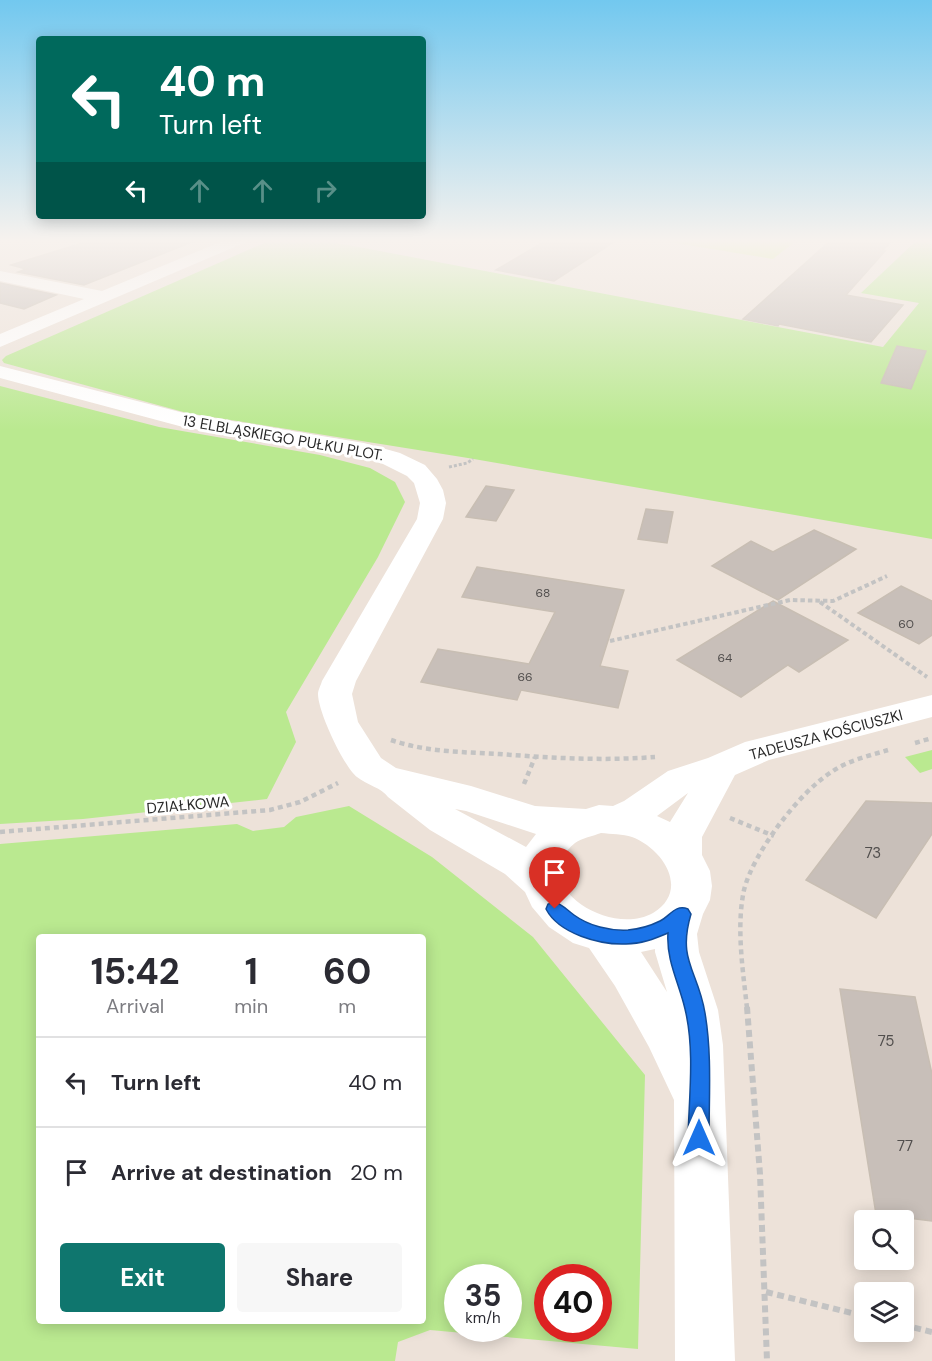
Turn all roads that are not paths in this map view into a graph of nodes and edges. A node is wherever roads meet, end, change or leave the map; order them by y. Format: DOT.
graph roads {
  1 [pos="88,304"];
  2 [pos="0,341"];
  3 [pos="0,372"];
  4 [pos="932,706"];
  5 [pos="721,767"];
  6 [pos="382,775"];
  7 [pos="599,821"];
  8 [pos="682,855"];
  9 [pos="540,881"];
  10 [pos="682,914"];
  11 [pos="604,936"];
  12 [pos="699,1097"];
  13 [pos="705,1361"];
  1 -- 2 [label="street"];
  3 -- 6 [label="street, 13 ELBLĄSKIEGO PUŁKU PLOT."];
  4 -- 5 [label="street, TADEUSZA KOŚCIUSZKI"];
  5 -- 7 [label="street, TADEUSZA KOŚCIUSZKI"];
  5 -- 8 [label="street"];
  6 -- 7 [label="street"];
  6 -- 9 [label="street, 13 ELBLĄSKIEGO PUŁKU PLOT."];
  7 -- 8 [label="street"];
  7 -- 9 [label="street"];
  8 -- 10 [label="street"];
  9 -- 11 [label="street"];
  10 -- 11 [label="street"];
  10 -- 12 [label="street"];
  11 -- 12 [label="street"];
  12 -- 13 [label="street"];
}
